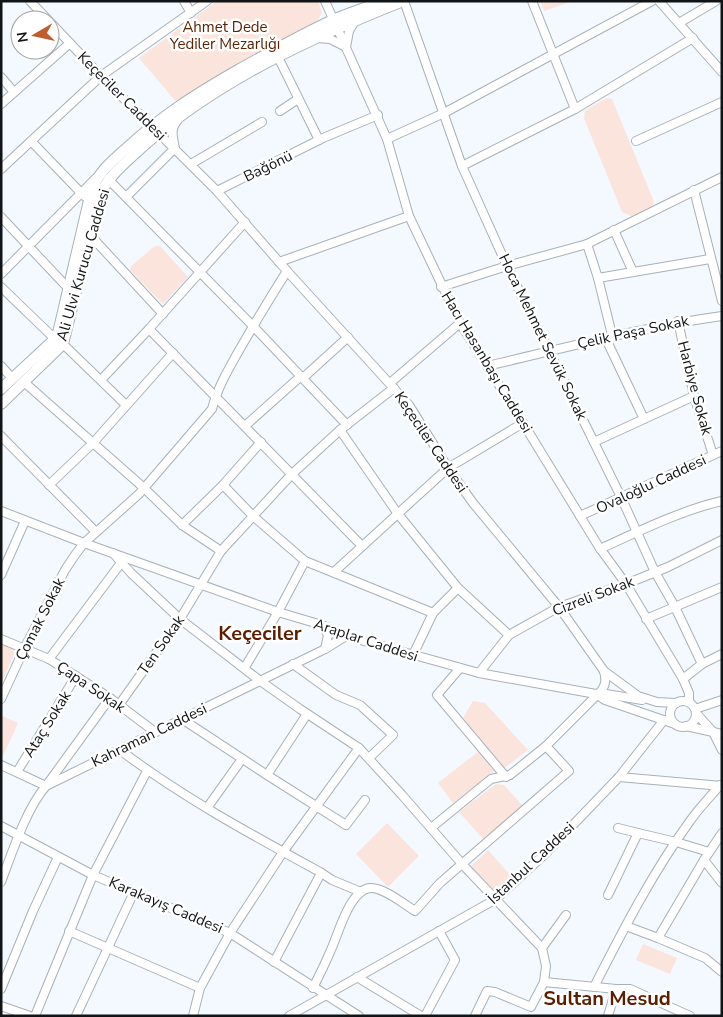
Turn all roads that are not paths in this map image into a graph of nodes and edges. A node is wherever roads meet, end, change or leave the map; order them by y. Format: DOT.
graph roads {
  1 [pos="44,1"];
  2 [pos="184,1"];
  3 [pos="207,1"];
  4 [pos="325,1"];
  5 [pos="383,1"];
  6 [pos="403,1"];
  7 [pos="532,1"];
  8 [pos="652,1"];
  9 [pos="659,1"];
  10 [pos="716,1"];
  11 [pos="33,4"];
  12 [pos="191,13"];
  13 [pos="355,20"];
  14 [pos="679,23"];
  15 [pos="335,24"];
  16 [pos="60,33"];
  17 [pos="315,38"];
  18 [pos="693,38"];
  19 [pos="70,43"];
  20 [pos="346,46"];
  21 [pos="554,54"];
  22 [pos="278,57"];
  23 [pos="722,72"];
  24 [pos="1,76"];
  25 [pos="101,76"];
  26 [pos="14,92"];
  27 [pos="298,99"];
  28 [pos="722,102"];
  29 [pos="1,104"];
  30 [pos="575,109"];
  31 [pos="280,112"];
  32 [pos="444,113"];
  33 [pos="182,114"];
  34 [pos="378,115"];
  35 [pos="262,122"];
  36 [pos="155,129"];
  37 [pos="387,139"];
  38 [pos="319,140"];
  39 [pos="32,141"];
  40 [pos="636,141"];
  41 [pos="175,148"];
  42 [pos="190,164"];
  43 [pos="462,166"];
  44 [pos="1,169"];
  45 [pos="105,176"];
  46 [pos="722,177"];
  47 [pos="694,190"];
  48 [pos="217,191"];
  49 [pos="81,193"];
  50 [pos="126,197"];
  51 [pos="89,201"];
  52 [pos="409,216"];
  53 [pos="1,217"];
  54 [pos="245,222"];
  55 [pos="614,230"];
  56 [pos="89,234"];
  57 [pos="586,244"];
  58 [pos="29,246"];
  59 [pos="710,258"];
  60 [pos="279,262"];
  61 [pos="507,266"];
  62 [pos="287,271"];
  63 [pos="201,272"];
  64 [pos="633,272"];
  65 [pos="1,274"];
  66 [pos="598,278"];
  67 [pos="1,287"];
  68 [pos="441,287"];
  69 [pos="68,288"];
  70 [pos="722,301"];
  71 [pos="163,314"];
  72 [pos="721,318"];
  73 [pos="678,321"];
  74 [pos="460,323"];
  75 [pos="253,326"];
  76 [pos="149,329"];
  77 [pos="609,336"];
  78 [pos="348,337"];
  79 [pos="58,341"];
  80 [pos="550,351"];
  81 [pos="173,353"];
  82 [pos="1,366"];
  83 [pos="487,366"];
  84 [pos="302,377"];
  85 [pos="12,378"];
  86 [pos="102,380"];
  87 [pos="24,382"];
  88 [pos="392,386"];
  89 [pos="1,389"];
  90 [pos="215,396"];
  91 [pos="694,396"];
  92 [pos="1,404"];
  93 [pos="126,405"];
  94 [pos="644,419"];
  95 [pos="523,423"];
  96 [pos="347,425"];
  97 [pos="245,426"];
  98 [pos="340,430"];
  99 [pos="1,436"];
  100 [pos="261,442"];
  101 [pos="594,442"];
  102 [pos="92,443"];
  103 [pos="722,451"];
  104 [pos="713,455"];
  105 [pos="448,468"];
  106 [pos="290,475"];
  107 [pos="49,485"];
  108 [pos="223,485"];
  109 [pos="144,488"];
  110 [pos="621,497"];
  111 [pos="722,501"];
  112 [pos="1,511"];
  113 [pos="398,514"];
  114 [pos="254,516"];
  115 [pos="580,516"];
  116 [pos="26,521"];
  117 [pos="182,525"];
  118 [pos="96,532"];
  119 [pos="637,532"];
  120 [pos="722,540"];
  121 [pos="84,543"];
  122 [pos="362,546"];
  123 [pos="600,549"];
  124 [pos="221,551"];
  125 [pos="113,553"];
  126 [pos="305,561"];
  127 [pos="121,563"];
  128 [pos="334,572"];
  129 [pos="655,572"];
  130 [pos="1,575"];
  131 [pos="202,584"];
  132 [pos="626,584"];
  133 [pos="722,587"];
  134 [pos="458,588"];
  135 [pos="559,607"];
  136 [pos="675,607"];
  137 [pos="278,612"];
  138 [pos="434,613"];
  139 [pos="180,619"];
  140 [pos="646,619"];
  141 [pos="322,625"];
  142 [pos="509,635"];
  143 [pos="346,636"];
  144 [pos="1,638"];
  145 [pos="24,648"];
  146 [pos="324,649"];
  147 [pos="722,654"];
  148 [pos="414,655"];
  149 [pos="49,659"];
  150 [pos="293,664"];
  151 [pos="702,664"];
  152 [pos="245,667"];
  153 [pos="460,668"];
  154 [pos="604,671"];
  155 [pos="479,672"];
  156 [pos="76,676"];
  157 [pos="683,679"];
  158 [pos="259,680"];
  159 [pos="596,694"];
  160 [pos="622,697"];
  161 [pos="110,698"];
  162 [pos="1,699"];
  163 [pos="722,700"];
  164 [pos="657,702"];
  165 [pos="689,702"];
  166 [pos="676,703"];
  167 [pos="119,705"];
  168 [pos="695,711"];
  169 [pos="644,713"];
  170 [pos="307,714"];
  171 [pos="182,719"];
  172 [pos="664,720"];
  173 [pos="675,724"];
  174 [pos="686,726"];
  175 [pos="155,732"];
  176 [pos="713,732"];
  177 [pos="722,734"];
  178 [pos="546,746"];
  179 [pos="359,748"];
  180 [pos="120,750"];
  181 [pos="722,750"];
  182 [pos="369,758"];
  183 [pos="242,759"];
  184 [pos="1,765"];
  185 [pos="147,771"];
  186 [pos="17,772"];
  187 [pos="266,775"];
  188 [pos="506,777"];
  189 [pos="619,777"];
  190 [pos="721,785"];
  191 [pos="46,786"];
  192 [pos="365,800"];
  193 [pos="316,806"];
  194 [pos="208,808"];
  195 [pos="1,826"];
  196 [pos="430,828"];
  197 [pos="618,828"];
  198 [pos="722,832"];
  199 [pos="638,833"];
  200 [pos="19,836"];
  201 [pos="676,842"];
  202 [pos="283,852"];
  203 [pos="709,852"];
  204 [pos="58,856"];
  205 [pos="704,860"];
  206 [pos="463,865"];
  207 [pos="321,873"];
  208 [pos="93,875"];
  209 [pos="1,882"];
  210 [pos="722,883"];
  211 [pos="134,892"];
  212 [pos="360,892"];
  213 [pos="608,895"];
  214 [pos="496,899"];
  215 [pos="566,915"];
  216 [pos="626,926"];
  217 [pos="69,931"];
  218 [pos="439,931"];
  219 [pos="230,933"];
  220 [pos="658,938"];
  221 [pos="107,948"];
  222 [pos="542,948"];
  223 [pos="274,962"];
  224 [pos="1,966"];
  225 [pos="10,969"];
  226 [pos="722,972"];
  227 [pos="357,977"];
  228 [pos="544,982"];
  229 [pos="594,987"];
  230 [pos="200,988"];
  231 [pos="313,988"];
  232 [pos="1,989"];
  233 [pos="616,989"];
  234 [pos="324,995"];
  235 [pos="1,1006"];
  236 [pos="530,1007"];
  237 [pos="30,1016"];
  238 [pos="35,1016"];
  239 [pos="76,1016"];
  240 [pos="192,1016"];
  241 [pos="289,1016"];
  242 [pos="359,1016"];
  243 [pos="421,1016"];
  244 [pos="425,1016"];
  245 [pos="475,1016"];
  246 [pos="526,1016"];
  247 [pos="608,1016"];
  248 [pos="690,1016"];
  1 -- 11 [label="street"];
  2 -- 12 [label="street"];
  3 -- 12 [label="street"];
  4 -- 15 [label="street, Hacı Hasanbaşı Caddesi"];
  5 -- 15 [label="main road, Ali Ulvi Kurucu Caddesi"];
  6 -- 13 [label="main road, Ali Ulvi Kurucu Caddesi"];
  6 -- 32 [label="street, Hoca Mehmet Sevük Sokak"];
  7 -- 21 [label="street"];
  8 -- 21 [label="street"];
  9 -- 14 [label="street"];
  10 -- 14 [label="street"];
  12 -- 25 [label="street"];
  13 -- 15 [label="main road, Ali Ulvi Kurucu Caddesi"];
  13 -- 20 [label="street"];
  14 -- 18 [label="street"];
  15 -- 17 [label="main road, Ali Ulvi Kurucu Caddesi"];
  15 -- 20 [label="street, Hacı Hasanbaşı Caddesi"];
  15 -- 36 [label="main road, Ali Ulvi Kurucu Caddesi"];
  16 -- 19 [label="street, Keçeciler Caddesi"];
  17 -- 20 [label="street"];
  17 -- 22 [label="main road, Ali Ulvi Kurucu Caddesi"];
  18 -- 23 [label="street"];
  18 -- 30 [label="street"];
  19 -- 25 [label="street, Keçeciler Caddesi"];
  19 -- 26 [label="street"];
  20 -- 34 [label="street, Hacı Hasanbaşı Caddesi"];
  21 -- 30 [label="street"];
  21 -- 32 [label="street"];
  22 -- 27 [label="street"];
  22 -- 33 [label="main road, Ali Ulvi Kurucu Caddesi"];
  24 -- 26 [label="street"];
  25 -- 36 [label="street, Keçeciler Caddesi"];
  25 -- 39 [label="street"];
  26 -- 29 [label="street"];
  27 -- 31 [label="street"];
  27 -- 38 [label="street"];
  28 -- 40 [label="street"];
  30 -- 43 [label="street"];
  32 -- 37 [label="street"];
  32 -- 43 [label="street, Hoca Mehmet Sevük Sokak"];
  33 -- 36 [label="main road, Ali Ulvi Kurucu Caddesi"];
  33 -- 41 [label="street, Keçeciler Caddesi"];
  34 -- 37 [label="street, Hacı Hasanbaşı Caddesi"];
  34 -- 38 [label="street, Bağönü"];
  35 -- 42 [label="street"];
  36 -- 41 [label="street, Keçeciler Caddesi"];
  36 -- 45 [label="main road, Ali Ulvi Kurucu Caddesi"];
  37 -- 52 [label="street, Hacı Hasanbaşı Caddesi"];
  38 -- 48 [label="street, Bağönü"];
  39 -- 44 [label="street"];
  39 -- 49 [label="street"];
  41 -- 42 [label="street, Keçeciler Caddesi"];
  41 -- 50 [label="street"];
  42 -- 48 [label="street, Keçeciler Caddesi"];
  43 -- 61 [label="street, Hoca Mehmet Sevük Sokak"];
  45 -- 49 [label="street"];
  45 -- 50 [label="street"];
  45 -- 51 [label="main road, Ali Ulvi Kurucu Caddesi"];
  45 -- 56 [label="main road, Ali Ulvi Kurucu Caddesi"];
  46 -- 47 [label="street"];
  47 -- 55 [label="street"];
  47 -- 59 [label="street"];
  48 -- 54 [label="street, Keçeciler Caddesi"];
  49 -- 51 [label="street"];
  49 -- 58 [label="street"];
  50 -- 63 [label="street"];
  51 -- 69 [label="main road, Ali Ulvi Kurucu Caddesi"];
  52 -- 60 [label="street"];
  52 -- 68 [label="street, Hacı Hasanbaşı Caddesi"];
  53 -- 58 [label="street"];
  54 -- 60 [label="street, Keçeciler Caddesi"];
  54 -- 63 [label="street"];
  55 -- 57 [label="street"];
  55 -- 64 [label="street"];
  56 -- 71 [label="street"];
  56 -- 79 [label="main road, Ali Ulvi Kurucu Caddesi"];
  57 -- 61 [label="street"];
  57 -- 66 [label="street"];
  58 -- 65 [label="street"];
  58 -- 69 [label="street"];
  59 -- 64 [label="street"];
  59 -- 70 [label="street"];
  60 -- 62 [label="street, Keçeciler Caddesi"];
  61 -- 68 [label="street"];
  61 -- 80 [label="street, Hoca Mehmet Sevük Sokak"];
  62 -- 75 [label="street, Çomak Sokak"];
  62 -- 78 [label="street, Keçeciler Caddesi"];
  63 -- 71 [label="street"];
  63 -- 75 [label="street"];
  64 -- 66 [label="street"];
  66 -- 77 [label="street"];
  67 -- 79 [label="street"];
  68 -- 74 [label="street, Hacı Hasanbaşı Caddesi"];
  69 -- 79 [label="main road, Ali Ulvi Kurucu Caddesi"];
  71 -- 76 [label="street"];
  72 -- 73 [label="street, Çelik Paşa Sokak"];
  73 -- 77 [label="street, Çelik Paşa Sokak"];
  73 -- 91 [label="street, Harbiye Sokak"];
  74 -- 83 [label="street, Hacı Hasanbaşı Caddesi"];
  74 -- 88 [label="street, Ten Sokak"];
  75 -- 84 [label="street"];
  75 -- 90 [label="street, Çomak Sokak"];
  76 -- 81 [label="street"];
  76 -- 86 [label="street"];
  77 -- 80 [label="street, Çelik Paşa Sokak"];
  77 -- 94 [label="street"];
  78 -- 84 [label="street"];
  78 -- 88 [label="street, Keçeciler Caddesi"];
  79 -- 85 [label="main road, Ali Ulvi Kurucu Caddesi"];
  79 -- 86 [label="street"];
  79 -- 87 [label="main road, Ali Ulvi Kurucu Caddesi"];
  80 -- 83 [label="street, Çelik Paşa Sokak"];
  80 -- 101 [label="street, Hoca Mehmet Sevük Sokak"];
  81 -- 90 [label="street"];
  81 -- 93 [label="street"];
  82 -- 85 [label="street"];
  83 -- 95 [label="street, Hacı Hasanbaşı Caddesi"];
  84 -- 96 [label="street"];
  84 -- 97 [label="street"];
  85 -- 89 [label="main road, Ali Ulvi Kurucu Caddesi"];
  86 -- 93 [label="street"];
  87 -- 92 [label="main road, Ali Ulvi Kurucu Caddesi"];
  87 -- 102 [label="street"];
  88 -- 96 [label="street, Ten Sokak"];
  88 -- 105 [label="street, Keçeciler Caddesi"];
  90 -- 97 [label="street"];
  90 -- 109 [label="street, Çomak Sokak"];
  91 -- 94 [label="street"];
  91 -- 104 [label="street, Harbiye Sokak"];
  93 -- 102 [label="street"];
  94 -- 101 [label="street"];
  95 -- 105 [label="street"];
  95 -- 115 [label="street, Hacı Hasanbaşı Caddesi"];
  96 -- 98 [label="street, Ten Sokak"];
  97 -- 100 [label="street"];
  98 -- 106 [label="street, Ten Sokak"];
  98 -- 113 [label="street"];
  99 -- 107 [label="street"];
  100 -- 106 [label="street"];
  100 -- 108 [label="street"];
  101 -- 110 [label="street, Hoca Mehmet Sevük Sokak"];
  102 -- 107 [label="street"];
  102 -- 109 [label="street"];
  103 -- 104 [label="street, Ovaloğlu Caddesi"];
  104 -- 110 [label="street, Ovaloğlu Caddesi"];
  105 -- 113 [label="street"];
  105 -- 135 [label="street, Keçeciler Caddesi"];
  106 -- 114 [label="street, Ten Sokak"];
  106 -- 122 [label="street"];
  107 -- 118 [label="street"];
  108 -- 114 [label="street"];
  108 -- 117 [label="street"];
  109 -- 117 [label="street"];
  109 -- 118 [label="street, Çomak Sokak"];
  110 -- 115 [label="street, Ovaloğlu Caddesi"];
  110 -- 119 [label="street, Hoca Mehmet Sevük Sokak"];
  111 -- 119 [label="street"];
  112 -- 116 [label="street, Araplar Caddesi"];
  113 -- 122 [label="street"];
  113 -- 134 [label="street"];
  114 -- 124 [label="street, Ten Sokak"];
  114 -- 126 [label="street"];
  115 -- 123 [label="street, Hacı Hasanbaşı Caddesi"];
  116 -- 121 [label="street, Araplar Caddesi"];
  116 -- 130 [label="street"];
  117 -- 124 [label="street"];
  118 -- 121 [label="street, Çomak Sokak"];
  119 -- 123 [label="street"];
  119 -- 129 [label="street, Hoca Mehmet Sevük Sokak"];
  120 -- 129 [label="street, Cizreli Sokak"];
  121 -- 125 [label="street, Araplar Caddesi"];
  121 -- 145 [label="street, Çomak Sokak"];
  122 -- 128 [label="street"];
  123 -- 132 [label="street, Hacı Hasanbaşı Caddesi"];
  124 -- 131 [label="street, Ten Sokak"];
  125 -- 127 [label="street"];
  125 -- 131 [label="street, Araplar Caddesi"];
  126 -- 128 [label="street"];
  126 -- 137 [label="street"];
  127 -- 139 [label="street"];
  127 -- 149 [label="street"];
  128 -- 138 [label="street"];
  129 -- 132 [label="street, Cizreli Sokak"];
  129 -- 136 [label="street, Hoca Mehmet Sevük Sokak"];
  131 -- 137 [label="street, Araplar Caddesi"];
  131 -- 139 [label="street, Ten Sokak"];
  132 -- 135 [label="street, Cizreli Sokak"];
  132 -- 140 [label="street, Hacı Hasanbaşı Caddesi"];
  133 -- 136 [label="street"];
  134 -- 138 [label="street"];
  134 -- 142 [label="street"];
  135 -- 142 [label="street, Cizreli Sokak"];
  135 -- 154 [label="street, Keçeciler Caddesi"];
  136 -- 140 [label="street"];
  136 -- 151 [label="street, Hoca Mehmet Sevük Sokak"];
  137 -- 141 [label="street, Araplar Caddesi"];
  137 -- 152 [label="street"];
  138 -- 148 [label="street"];
  139 -- 152 [label="street"];
  139 -- 167 [label="street, Ten Sokak"];
  140 -- 157 [label="street, Hacı Hasanbaşı Caddesi"];
  141 -- 143 [label="street, Araplar Caddesi"];
  141 -- 146 [label="street"];
  142 -- 155 [label="street, Cizreli Sokak"];
  143 -- 146 [label="street, Kahraman Caddesi"];
  143 -- 148 [label="street, Araplar Caddesi"];
  144 -- 145 [label="street, Çapa Sokak"];
  145 -- 149 [label="street, Çapa Sokak"];
  145 -- 162 [label="street, Çomak Sokak"];
  146 -- 150 [label="street, Kahraman Caddesi"];
  147 -- 151 [label="street"];
  148 -- 153 [label="street, Araplar Caddesi"];
  149 -- 156 [label="street, Çapa Sokak"];
  150 -- 158 [label="street, Kahraman Caddesi"];
  150 -- 182 [label="street"];
  151 -- 157 [label="street"];
  152 -- 158 [label="street"];
  153 -- 155 [label="street, Araplar Caddesi"];
  153 -- 188 [label="street"];
  154 -- 159 [label="street"];
  154 -- 160 [label="street"];
  154 -- 164 [label="street, Keçeciler Caddesi"];
  155 -- 159 [label="street, Araplar Caddesi"];
  156 -- 161 [label="street, Çapa Sokak"];
  156 -- 186 [label="street, Ataç Sokak"];
  157 -- 165 [label="street, Hacı Hasanbaşı Caddesi"];
  158 -- 170 [label="street"];
  158 -- 171 [label="street, Kahraman Caddesi"];
  159 -- 160 [label="street, Araplar Caddesi"];
  159 -- 169 [label="street, Araplar Caddesi"];
  159 -- 178 [label="street"];
  160 -- 164 [label="street, Araplar Caddesi"];
  160 -- 169 [label="street"];
  161 -- 167 [label="street, Çapa Sokak"];
  161 -- 191 [label="street"];
  163 -- 168 [label="street"];
  164 -- 166 [label="street, Keçeciler Caddesi"];
  165 -- 166 [label="street"];
  165 -- 168 [label="street"];
  166 -- 173 [label="street"];
  167 -- 175 [label="street, Çapa Sokak"];
  168 -- 174 [label="street"];
  168 -- 176 [label="street"];
  169 -- 172 [label="street, Araplar Caddesi"];
  170 -- 179 [label="street"];
  170 -- 187 [label="street"];
  171 -- 175 [label="street, Kahraman Caddesi"];
  171 -- 183 [label="street"];
  172 -- 173 [label="street, Araplar Caddesi"];
  172 -- 189 [label="street, İstanbul Caddesi"];
  173 -- 174 [label="street"];
  174 -- 176 [label="street"];
  175 -- 180 [label="street, Kahraman Caddesi"];
  176 -- 177 [label="street"];
  176 -- 181 [label="street"];
  178 -- 188 [label="street"];
  178 -- 206 [label="street"];
  179 -- 182 [label="street"];
  179 -- 193 [label="street"];
  180 -- 185 [label="street"];
  180 -- 191 [label="street, Kahraman Caddesi"];
  182 -- 196 [label="street"];
  183 -- 187 [label="street"];
  183 -- 194 [label="street"];
  184 -- 186 [label="street"];
  185 -- 194 [label="street"];
  185 -- 208 [label="street"];
  186 -- 191 [label="street"];
  187 -- 193 [label="street"];
  188 -- 196 [label="street"];
  189 -- 190 [label="street"];
  189 -- 214 [label="street, İstanbul Caddesi"];
  190 -- 201 [label="street"];
  191 -- 200 [label="street"];
  192 -- 193 [label="street"];
  193 -- 202 [label="street"];
  194 -- 202 [label="street"];
  195 -- 200 [label="street, Karakayış Caddesi"];
  196 -- 206 [label="street"];
  197 -- 199 [label="street"];
  198 -- 203 [label="street"];
  199 -- 201 [label="street"];
  199 -- 213 [label="street"];
  200 -- 204 [label="street, Karakayış Caddesi"];
  200 -- 209 [label="street"];
  201 -- 203 [label="street"];
  201 -- 216 [label="street"];
  202 -- 207 [label="street"];
  202 -- 219 [label="street"];
  203 -- 205 [label="street"];
  204 -- 208 [label="street, Karakayış Caddesi"];
  204 -- 225 [label="street"];
  205 -- 210 [label="street"];
  205 -- 220 [label="street"];
  206 -- 212 [label="street"];
  206 -- 214 [label="street"];
  207 -- 212 [label="street"];
  207 -- 223 [label="street"];
  208 -- 211 [label="street, Karakayış Caddesi"];
  208 -- 217 [label="street"];
  211 -- 219 [label="street, Karakayış Caddesi"];
  211 -- 221 [label="street"];
  212 -- 231 [label="street"];
  214 -- 218 [label="street, İstanbul Caddesi"];
  214 -- 222 [label="street"];
  215 -- 222 [label="street"];
  216 -- 220 [label="street"];
  216 -- 229 [label="street"];
  217 -- 221 [label="street"];
  217 -- 238 [label="street"];
  218 -- 227 [label="street, İstanbul Caddesi"];
  218 -- 244 [label="street"];
  219 -- 223 [label="street, Karakayış Caddesi"];
  219 -- 230 [label="street"];
  220 -- 226 [label="street"];
  221 -- 230 [label="street"];
  221 -- 239 [label="street"];
  222 -- 228 [label="street"];
  223 -- 231 [label="street, Karakayış Caddesi"];
  224 -- 225 [label="street"];
  225 -- 232 [label="street"];
  227 -- 234 [label="street, İstanbul Caddesi"];
  227 -- 243 [label="street"];
  228 -- 229 [label="street"];
  228 -- 236 [label="street"];
  229 -- 233 [label="street"];
  230 -- 240 [label="street"];
  231 -- 234 [label="street, Karakayış Caddesi"];
  233 -- 247 [label="street"];
  233 -- 248 [label="street"];
  234 -- 241 [label="street, İstanbul Caddesi"];
  234 -- 242 [label="street, Karakayış Caddesi"];
  235 -- 237 [label="street"];
  236 -- 245 [label="street"];
  236 -- 246 [label="street"];
}
